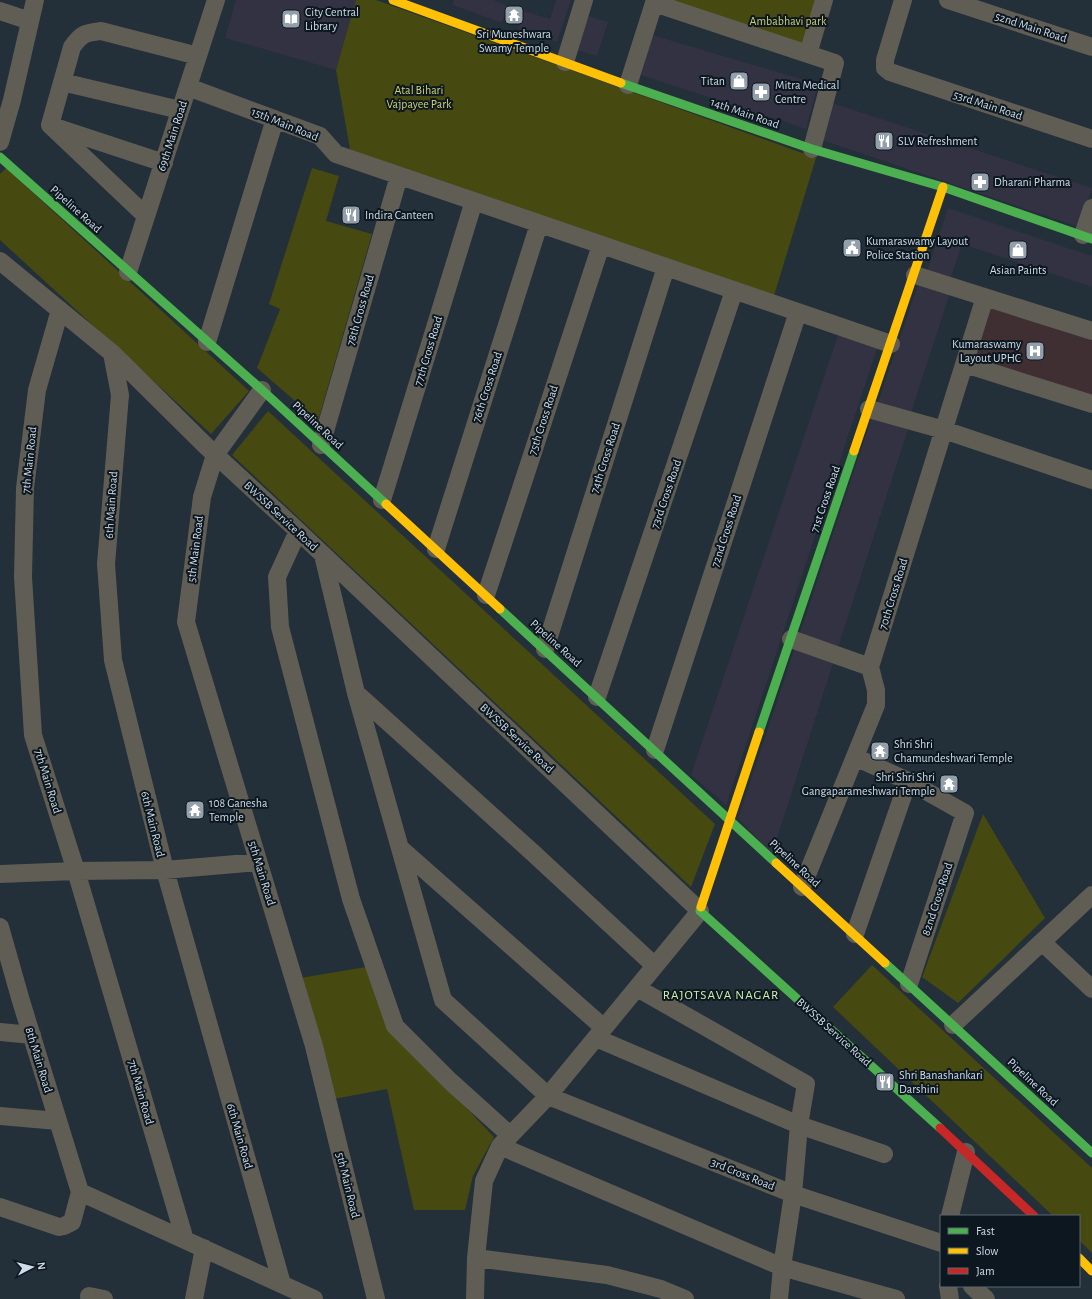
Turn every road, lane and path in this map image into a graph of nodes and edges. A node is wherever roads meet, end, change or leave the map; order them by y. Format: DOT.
graph roads {
  1 [pos="36,0"];
  2 [pos="216,0"];
  3 [pos="393,0"];
  4 [pos="584,0"];
  5 [pos="824,0"];
  6 [pos="903,0"];
  7 [pos="948,0"];
  8 [pos="655,2"];
  9 [pos="0,11"];
  10 [pos="30,20"];
  11 [pos="1092,47"];
  12 [pos="808,54"];
  13 [pos="198,56"];
  14 [pos="565,62"];
  15 [pos="62,82"];
  16 [pos="628,85"];
  17 [pos="188,87"];
  18 [pos="6,94"];
  19 [pos="180,110"];
  20 [pos="275,119"];
  21 [pos="50,125"];
  22 [pos="1092,139"];
  23 [pos="0,142"];
  24 [pos="812,149"];
  25 [pos="0,157"];
  26 [pos="164,163"];
  27 [pos="399,176"];
  28 [pos="944,188"];
  29 [pos="474,201"];
  30 [pos="1092,208"];
  31 [pos="146,216"];
  32 [pos="539,224"];
  33 [pos="1088,237"];
  34 [pos="601,245"];
  35 [pos="0,261"];
  36 [pos="666,267"];
  37 [pos="128,272"];
  38 [pos="915,274"];
  39 [pos="734,291"];
  40 [pos="985,297"];
  41 [pos="60,310"];
  42 [pos="798,312"];
  43 [pos="1092,331"];
  44 [pos="207,342"];
  45 [pos="890,344"];
  46 [pos="112,353"];
  47 [pos="965,364"];
  48 [pos="262,390"];
  49 [pos="1092,404"];
  50 [pos="869,409"];
  51 [pos="944,430"];
  52 [pos="321,444"];
  53 [pos="215,455"];
  54 [pos="1092,480"];
  55 [pos="382,500"];
  56 [pos="298,531"];
  57 [pos="436,549"];
  58 [pos="323,555"];
  59 [pos="486,595"];
  60 [pos="791,639"];
  61 [pos="545,649"];
  62 [pos="870,667"];
  63 [pos="356,693"];
  64 [pos="597,697"];
  65 [pos="655,750"];
  66 [pos="855,757"];
  67 [pos="908,781"];
  68 [pos="730,818"];
  69 [pos="400,848"];
  70 [pos="258,862"];
  71 [pos="165,870"];
  72 [pos="76,871"];
  73 [pos="0,874"];
  74 [pos="802,887"];
  75 [pos="1091,897"];
  76 [pos="700,911"];
  77 [pos="0,927"];
  78 [pos="855,934"];
  79 [pos="1042,942"];
  80 [pos="3,950"];
  81 [pos="655,966"];
  82 [pos="909,984"];
  83 [pos="637,988"];
  84 [pos="1092,989"];
  85 [pos="953,1025"];
  86 [pos="0,1032"];
  87 [pos="600,1033"];
  88 [pos="32,1035"];
  89 [pos="548,1096"];
  90 [pos="0,1116"];
  91 [pos="58,1121"];
  92 [pos="799,1125"];
  93 [pos="505,1141"];
  94 [pos="966,1152"];
  95 [pos="1092,1153"];
  96 [pos="884,1154"];
  97 [pos="80,1192"];
  98 [pos="793,1194"];
  99 [pos="0,1207"];
  100 [pos="950,1215"];
  101 [pos="1033,1215"];
  102 [pos="185,1240"];
  103 [pos="940,1244"];
  104 [pos="204,1248"];
  105 [pos="476,1258"];
  106 [pos="1080,1259"];
  107 [pos="782,1267"];
  108 [pos="1092,1271"];
  109 [pos="282,1284"];
  110 [pos="948,1287"];
  111 [pos="973,1287"];
  112 [pos="194,1299"];
  113 [pos="314,1299"];
  114 [pos="376,1299"];
  115 [pos="475,1299"];
  116 [pos="686,1299"];
  117 [pos="779,1299"];
  118 [pos="896,1299"];
  119 [pos="950,1299"];
  120 [pos="986,1299"];
  1 -- 10 [label="street"];
  2 -- 13 [label="street, 69th Main Road"];
  3 -- 14 [label="street, 14th Main Road"];
  4 -- 14 [label="street"];
  5 -- 12 [label="street"];
  6 -- 22 [label="street, 53rd Main Road"];
  7 -- 11 [label="street, 52nd Main Road"];
  8 -- 12 [label="street"];
  8 -- 16 [label="street"];
  9 -- 10 [label="street"];
  10 -- 18 [label="street"];
  12 -- 24 [label="street"];
  13 -- 15 [label="street"];
  13 -- 17 [label="street, 69th Main Road"];
  14 -- 16 [label="street, 14th Main Road"];
  15 -- 19 [label="street"];
  15 -- 21 [label="street"];
  16 -- 24 [label="street, 14th Main Road"];
  17 -- 19 [label="street, 69th Main Road"];
  17 -- 20 [label="street, 15th Main Road"];
  18 -- 23 [label="street"];
  19 -- 26 [label="street, 69th Main Road"];
  20 -- 27 [label="street, 15th Main Road"];
  20 -- 44 [label="street"];
  21 -- 26 [label="street"];
  21 -- 31 [label="street"];
  24 -- 28 [label="street, 14th Main Road"];
  25 -- 37 [label="street, Pipeline Road"];
  26 -- 31 [label="street, 69th Main Road"];
  27 -- 29 [label="street, 15th Main Road"];
  27 -- 52 [label="street, 78th Cross Road"];
  28 -- 33 [label="street, 14th Main Road"];
  28 -- 38 [label="street, 71st Cross Road"];
  29 -- 32 [label="street, 15th Main Road"];
  29 -- 55 [label="street, 77th Cross Road"];
  30 -- 33 [label="street"];
  31 -- 37 [label="street, 69th Main Road"];
  32 -- 34 [label="street, 15th Main Road"];
  32 -- 57 [label="street, 76th Cross Road"];
  34 -- 36 [label="street, 15th Main Road"];
  34 -- 59 [label="street, 75th Cross Road"];
  35 -- 41 [label="street, BWSSB Service Road"];
  36 -- 39 [label="street, 15th Main Road"];
  36 -- 61 [label="street, 74th Cross Road"];
  37 -- 44 [label="street, Pipeline Road"];
  38 -- 40 [label="street"];
  38 -- 45 [label="street, 71st Cross Road"];
  39 -- 42 [label="street, 15th Main Road"];
  39 -- 64 [label="street, 73rd Cross Road"];
  40 -- 43 [label="street"];
  40 -- 47 [label="street, 70th Cross Road"];
  41 -- 46 [label="street, BWSSB Service Road"];
  41 -- 72 [label="street, 7th Main Road"];
  42 -- 45 [label="street, 15th Main Road"];
  42 -- 65 [label="street, 72nd Cross Road"];
  44 -- 48 [label="street, Pipeline Road"];
  45 -- 50 [label="street, 71st Cross Road"];
  46 -- 53 [label="street, BWSSB Service Road"];
  46 -- 71 [label="street, 6th Main Road"];
  47 -- 49 [label="street"];
  47 -- 51 [label="street, 70th Cross Road"];
  48 -- 52 [label="street, Pipeline Road"];
  48 -- 53 [label="street, 5th Main Road"];
  50 -- 51 [label="street"];
  50 -- 60 [label="street, 71st Cross Road"];
  51 -- 54 [label="street"];
  51 -- 62 [label="street, 70th Cross Road"];
  52 -- 55 [label="street, Pipeline Road"];
  53 -- 56 [label="street, BWSSB Service Road"];
  53 -- 70 [label="street, 5th Main Road"];
  55 -- 57 [label="street, Pipeline Road"];
  56 -- 58 [label="street, BWSSB Service Road"];
  56 -- 93 [label="street"];
  57 -- 59 [label="street, Pipeline Road"];
  58 -- 63 [label="street"];
  58 -- 76 [label="street, BWSSB Service Road"];
  59 -- 61 [label="street, Pipeline Road"];
  60 -- 62 [label="street"];
  60 -- 68 [label="street, 71st Cross Road"];
  61 -- 64 [label="street, Pipeline Road"];
  62 -- 66 [label="street"];
  63 -- 69 [label="street"];
  63 -- 81 [label="street"];
  64 -- 65 [label="street, Pipeline Road"];
  65 -- 68 [label="street, Pipeline Road"];
  66 -- 67 [label="street"];
  66 -- 74 [label="street"];
  67 -- 78 [label="street"];
  67 -- 82 [label="street, 82nd Cross Road"];
  68 -- 74 [label="street, Pipeline Road"];
  68 -- 76 [label="street, 71st Cross Road"];
  69 -- 87 [label="street"];
  69 -- 89 [label="street"];
  70 -- 71 [label="street"];
  70 -- 114 [label="street, 5th Main Road"];
  71 -- 72 [label="street"];
  71 -- 109 [label="street, 6th Main Road"];
  72 -- 73 [label="street"];
  72 -- 102 [label="street, 7th Main Road"];
  74 -- 78 [label="street, Pipeline Road"];
  75 -- 79 [label="street"];
  76 -- 81 [label="street"];
  76 -- 94 [label="street, BWSSB Service Road"];
  77 -- 80 [label="street, 8th Main Road"];
  78 -- 82 [label="street, Pipeline Road"];
  79 -- 84 [label="street"];
  79 -- 85 [label="street"];
  80 -- 88 [label="street, 8th Main Road"];
  81 -- 83 [label="street"];
  82 -- 85 [label="street, Pipeline Road"];
  83 -- 87 [label="street"];
  83 -- 92 [label="street"];
  85 -- 95 [label="street, Pipeline Road"];
  86 -- 88 [label="street"];
  87 -- 89 [label="street"];
  87 -- 92 [label="street"];
  88 -- 91 [label="street, 8th Main Road"];
  89 -- 93 [label="street"];
  89 -- 98 [label="street, 3rd Cross Road"];
  90 -- 91 [label="street"];
  91 -- 97 [label="street, 8th Main Road"];
  92 -- 96 [label="street"];
  92 -- 98 [label="street"];
  93 -- 105 [label="street"];
  93 -- 107 [label="street"];
  94 -- 100 [label="street"];
  94 -- 101 [label="street, BWSSB Service Road"];
  97 -- 99 [label="street"];
  97 -- 102 [label="street"];
  98 -- 103 [label="street, 3rd Cross Road"];
  98 -- 107 [label="street"];
  102 -- 104 [label="street"];
  104 -- 109 [label="street"];
  104 -- 112 [label="street"];
  105 -- 115 [label="street"];
  105 -- 116 [label="street"];
  106 -- 108 [label="street"];
  107 -- 117 [label="street"];
  107 -- 118 [label="street"];
  109 -- 113 [label="street"];
  110 -- 119 [label="street"];
  111 -- 120 [label="street"];
}
